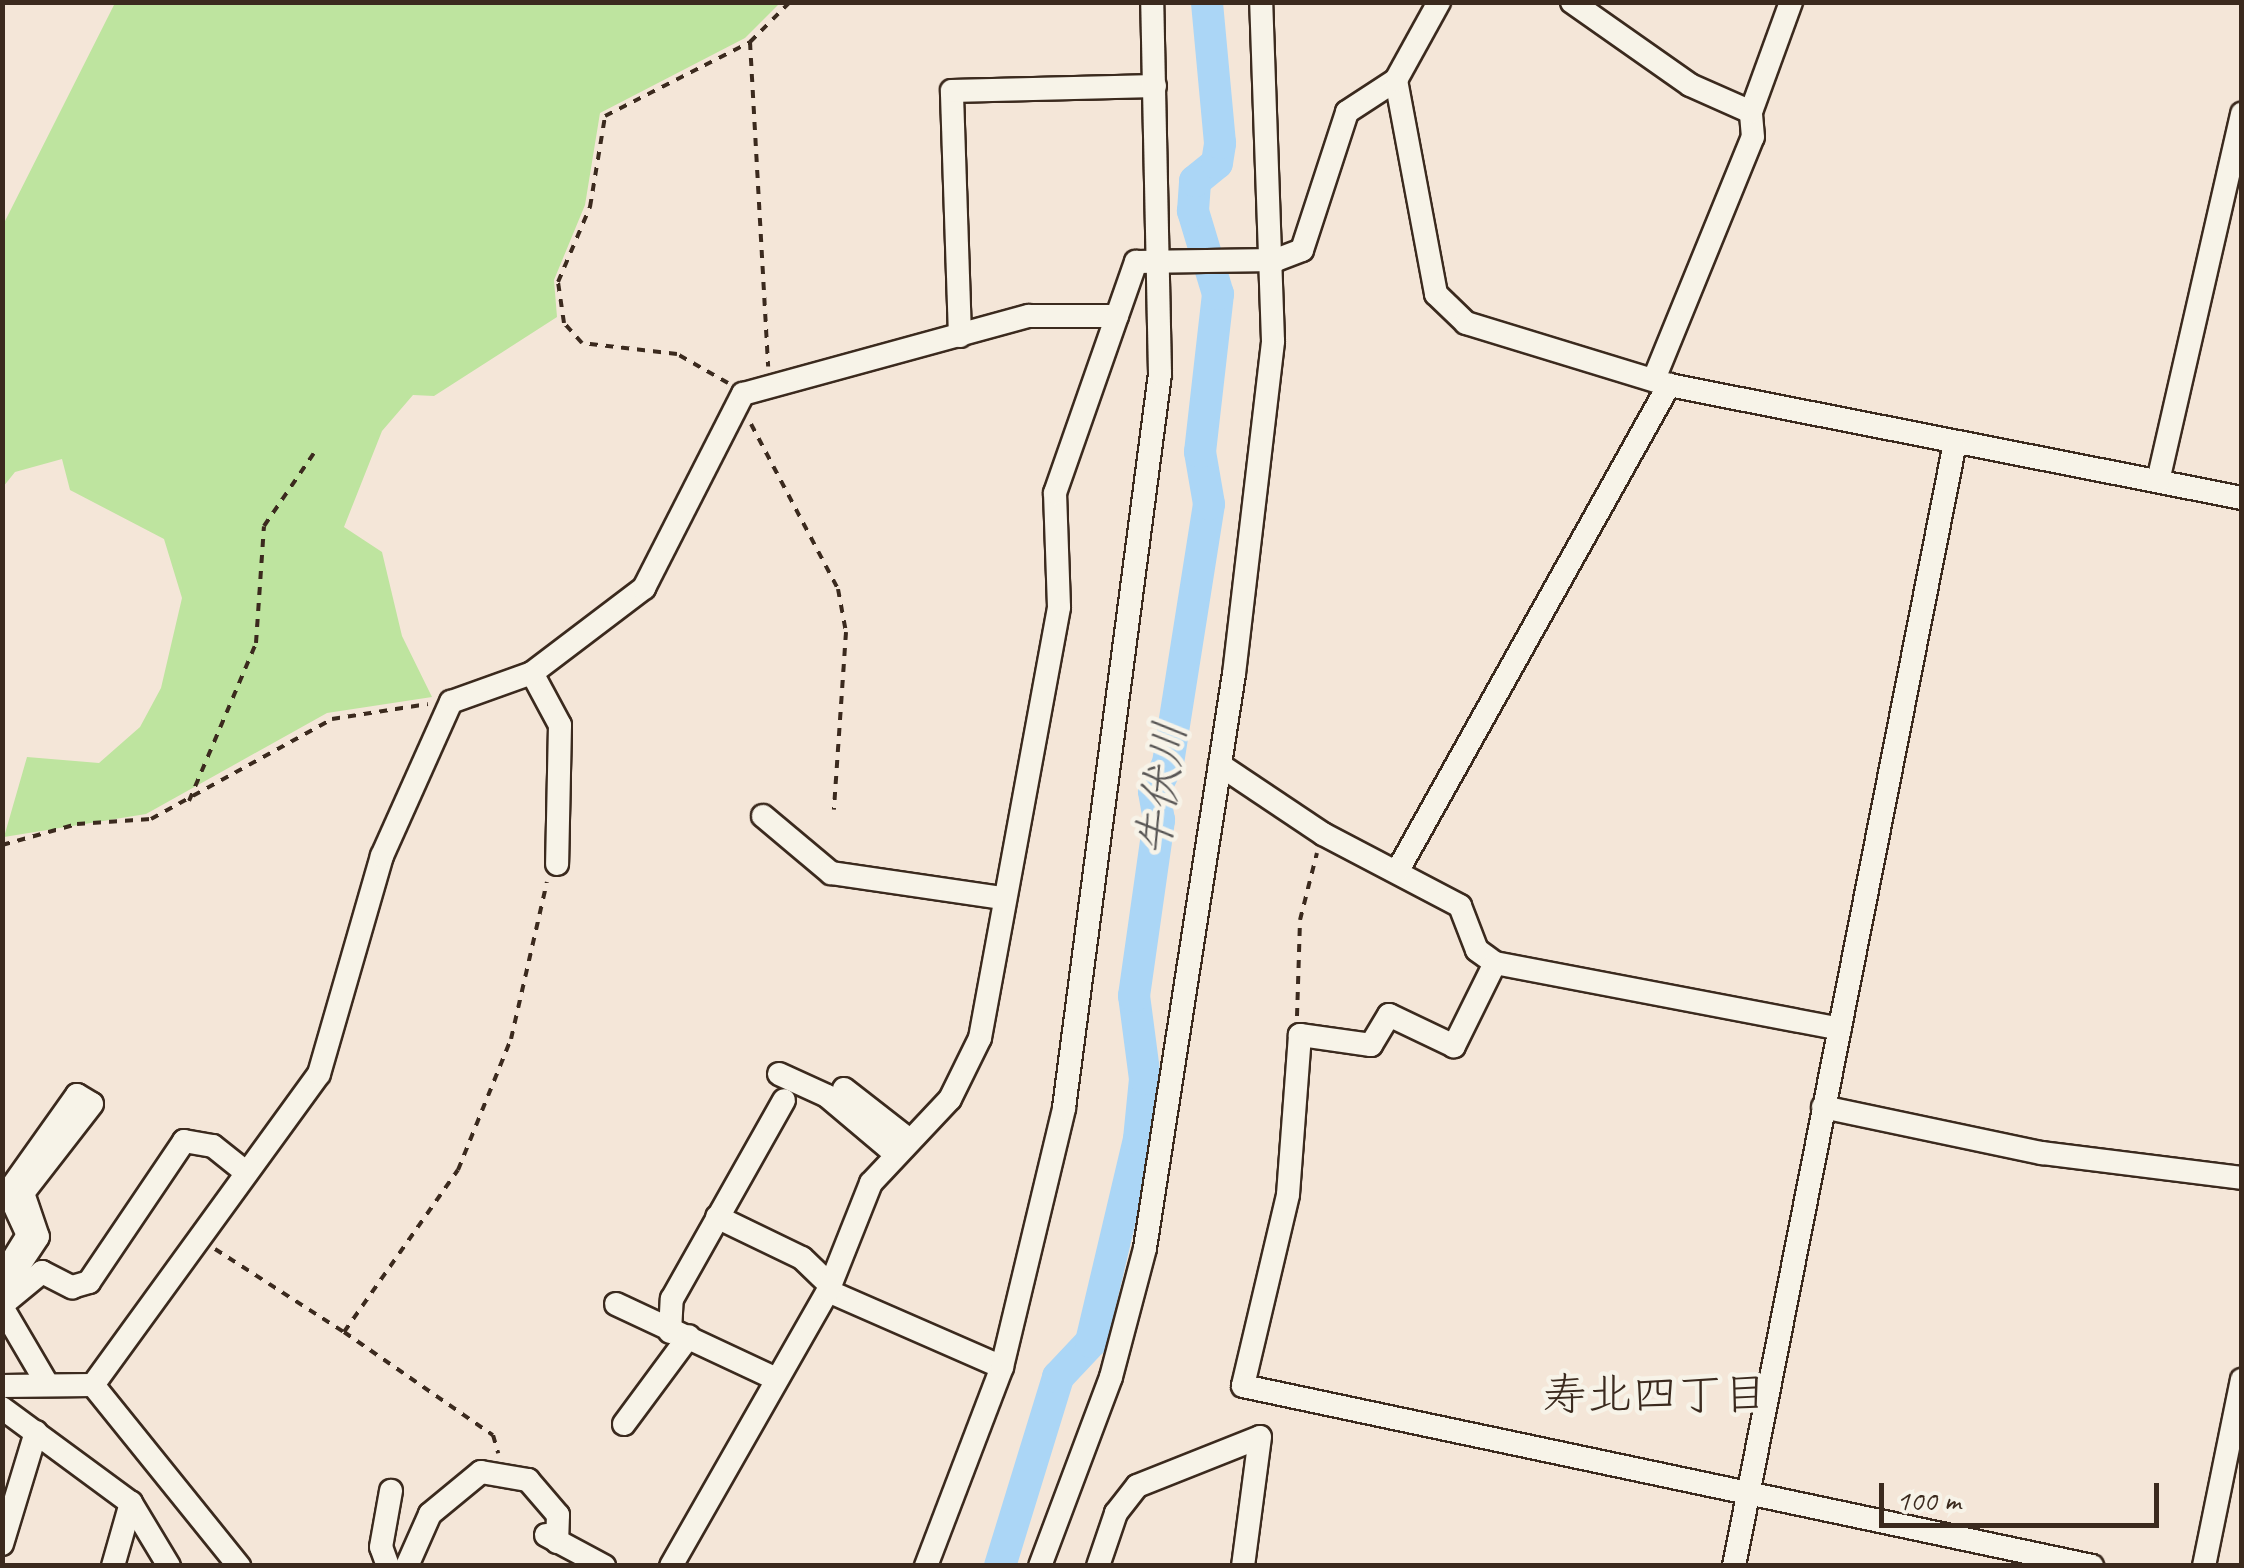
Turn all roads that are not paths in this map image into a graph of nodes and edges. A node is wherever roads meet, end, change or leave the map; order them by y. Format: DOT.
graph roads {
  1 [pos="1152,2"];
  2 [pos="1260,2"];
  3 [pos="1439,2"];
  4 [pos="1572,2"];
  5 [pos="1791,2"];
  6 [pos="1599,9"];
  7 [pos="1396,80"];
  8 [pos="1155,86"];
  9 [pos="1752,112"];
  10 [pos="2242,113"];
  11 [pos="1170,258"];
  12 [pos="1268,259"];
  13 [pos="1117,316"];
  14 [pos="960,336"];
  15 [pos="1662,382"];
  16 [pos="1954,448"];
  17 [pos="2158,482"];
  18 [pos="2242,498"];
  19 [pos="532,673"];
  20 [pos="1220,766"];
  21 [pos="763,816"];
  22 [pos="557,864"];
  23 [pos="1398,870"];
  24 [pos="1002,898"];
  25 [pos="1495,963"];
  26 [pos="1840,1029"];
  27 [pos="779,1074"];
  28 [pos="844,1088"];
  29 [pos="784,1100"];
  30 [pos="1823,1108"];
  31 [pos="899,1145"];
  32 [pos="246,1173"];
  33 [pos="2242,1178"];
  34 [pos="718,1217"];
  35 [pos="2,1277"];
  36 [pos="828,1287"];
  37 [pos="2,1290"];
  38 [pos="616,1304"];
  39 [pos="2,1306"];
  40 [pos="680,1334"];
  41 [pos="1002,1367"];
  42 [pos="776,1379"];
  43 [pos="2242,1380"];
  44 [pos="46,1382"];
  45 [pos="93,1385"];
  46 [pos="2,1386"];
  47 [pos="2,1408"];
  48 [pos="624,1424"];
  49 [pos="36,1432"];
  50 [pos="390,1490"];
  51 [pos="1748,1494"];
  52 [pos="130,1502"];
  53 [pos="2,1544"];
  54 [pos="112,1566"];
  55 [pos="169,1566"];
  56 [pos="238,1566"];
  57 [pos="388,1566"];
  58 [pos="407,1566"];
  59 [pos="604,1566"];
  60 [pos="672,1566"];
  61 [pos="926,1566"];
  62 [pos="1040,1566"];
  63 [pos="1098,1566"];
  64 [pos="1243,1566"];
  65 [pos="1734,1566"];
  66 [pos="2092,1566"];
  67 [pos="2204,1566"];
  1 -- 8 [label="street"];
  2 -- 12 [label="street"];
  3 -- 7 [label="street"];
  4 -- 6 [label="street"];
  5 -- 9 [label="street"];
  6 -- 9 [label="street"];
  7 -- 12 [label="street"];
  7 -- 15 [label="street"];
  8 -- 11 [label="street"];
  8 -- 14 [label="street"];
  9 -- 15 [label="street"];
  10 -- 17 [label="street"];
  11 -- 12 [label="street"];
  11 -- 13 [label="street"];
  11 -- 41 [label="street"];
  12 -- 20 [label="street"];
  13 -- 14 [label="street"];
  13 -- 24 [label="street"];
  14 -- 19 [label="street"];
  15 -- 16 [label="street"];
  15 -- 23 [label="street"];
  16 -- 17 [label="street"];
  16 -- 26 [label="street"];
  17 -- 18 [label="street"];
  19 -- 22 [label="street"];
  19 -- 32 [label="street"];
  20 -- 23 [label="street"];
  20 -- 62 [label="street"];
  21 -- 24 [label="street"];
  23 -- 25 [label="street"];
  24 -- 31 [label="street"];
  25 -- 26 [label="street"];
  25 -- 51 [label="street"];
  26 -- 30 [label="street"];
  27 -- 31 [label="street"];
  28 -- 31 [label="street"];
  29 -- 34 [label="street"];
  30 -- 33 [label="street"];
  30 -- 51 [label="street"];
  31 -- 36 [label="street"];
  32 -- 39 [label="street"];
  32 -- 45 [label="street"];
  34 -- 36 [label="street"];
  34 -- 40 [label="street"];
  35 -- 37 [label="street"];
  36 -- 41 [label="street"];
  36 -- 42 [label="street"];
  38 -- 40 [label="street"];
  39 -- 44 [label="street"];
  40 -- 42 [label="street"];
  40 -- 48 [label="street"];
  41 -- 61 [label="street"];
  42 -- 60 [label="street"];
  43 -- 67 [label="street"];
  44 -- 45 [label="street"];
  44 -- 46 [label="street"];
  45 -- 56 [label="street"];
  47 -- 49 [label="street"];
  49 -- 52 [label="street"];
  49 -- 53 [label="street"];
  50 -- 57 [label="street"];
  51 -- 65 [label="street"];
  51 -- 66 [label="street"];
  52 -- 54 [label="street"];
  52 -- 55 [label="street"];
  58 -- 59 [label="street"];
  63 -- 64 [label="street"];
}
